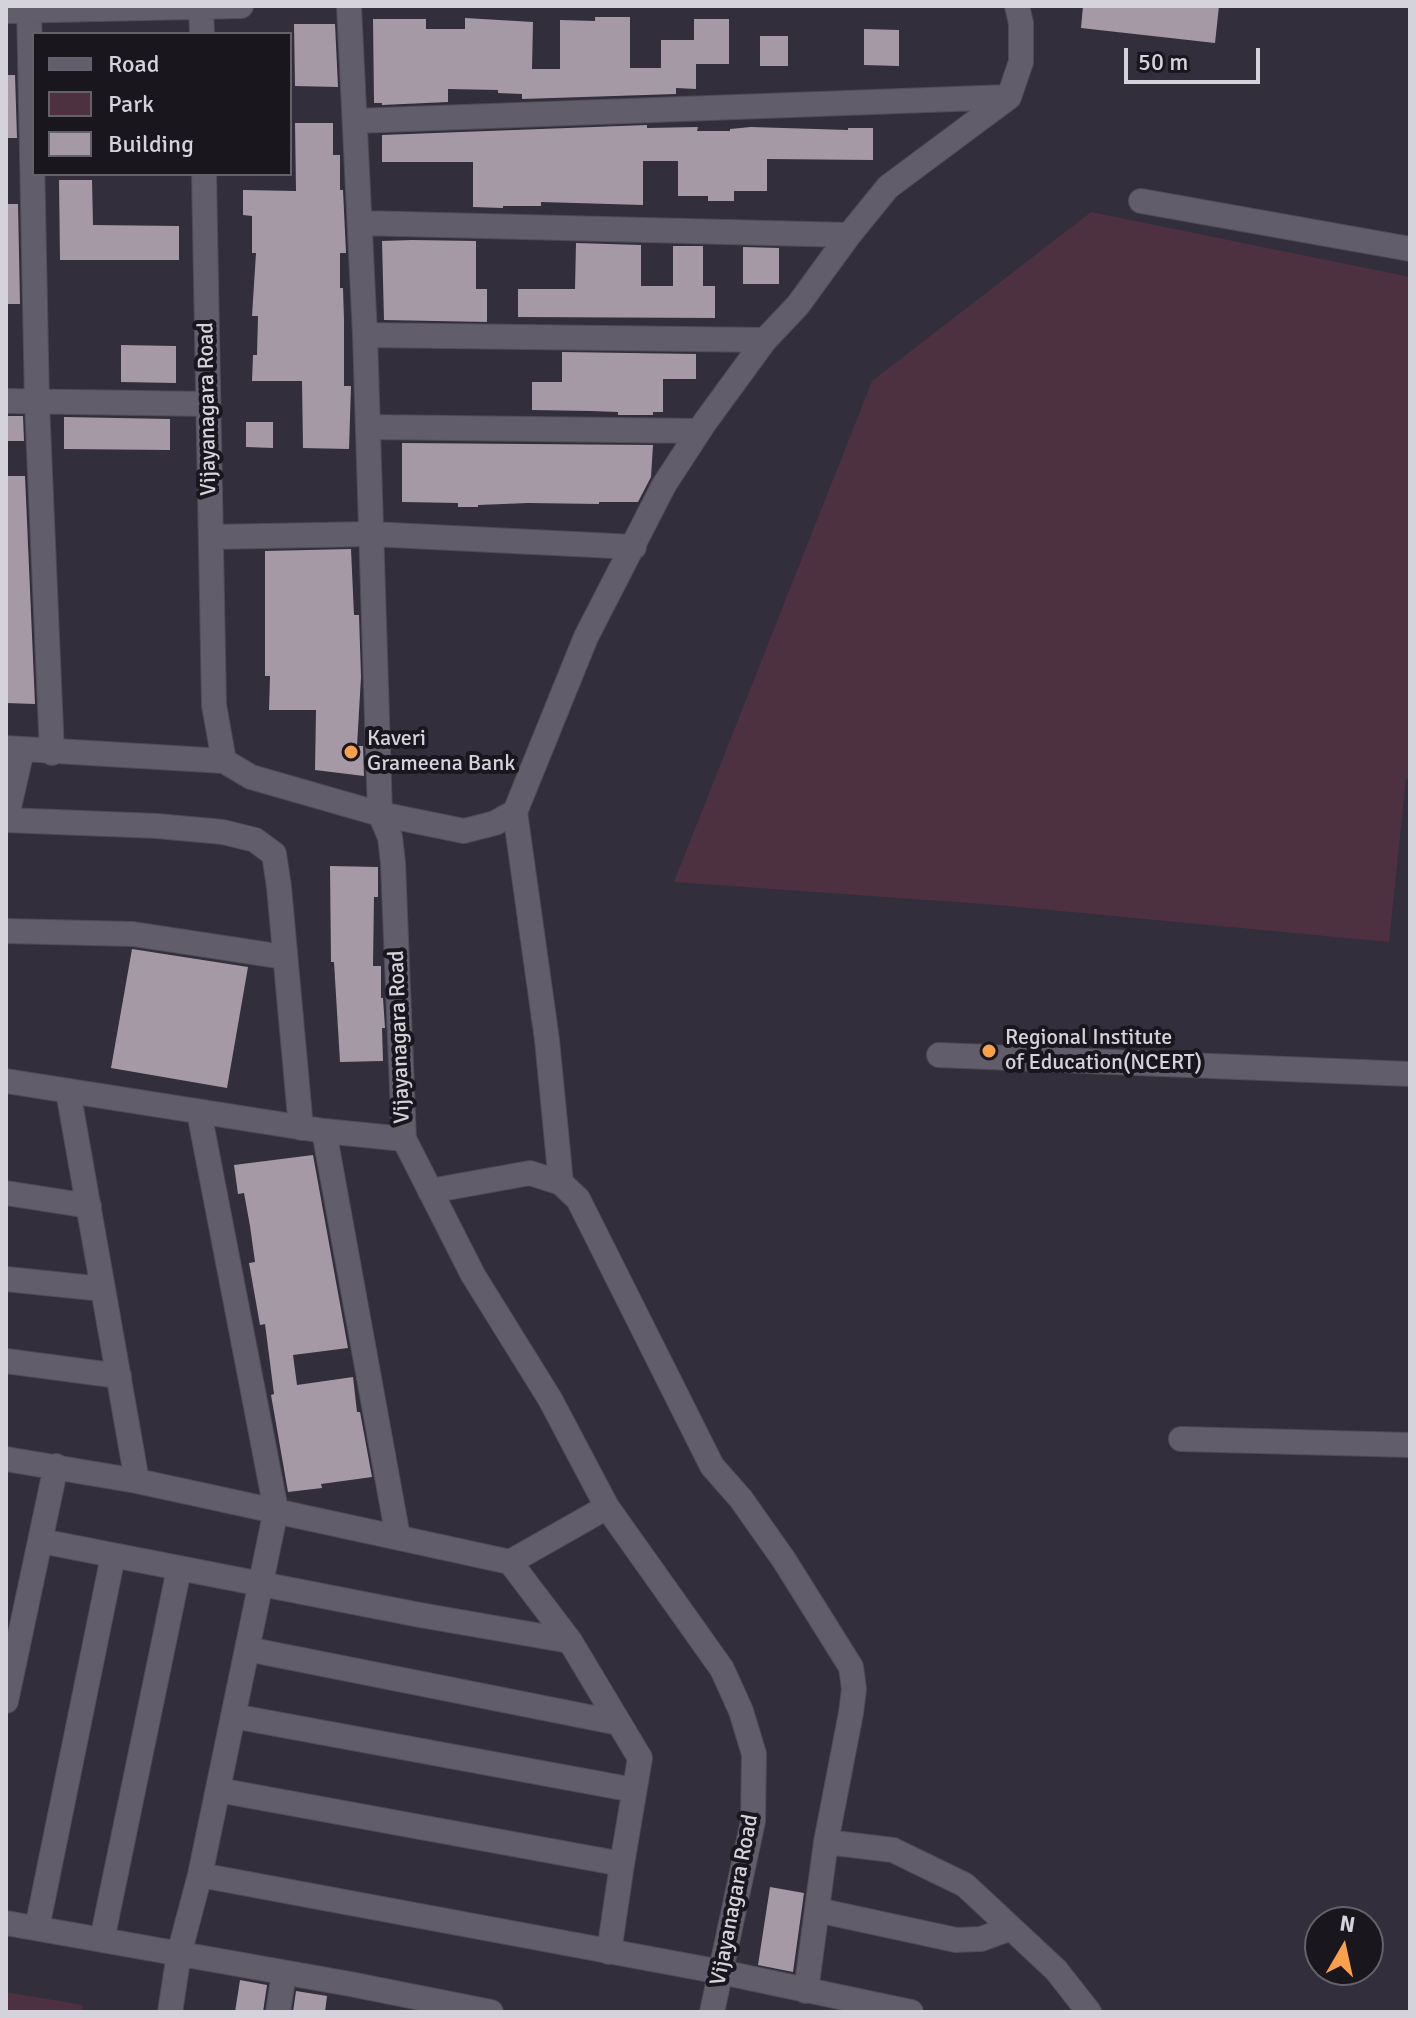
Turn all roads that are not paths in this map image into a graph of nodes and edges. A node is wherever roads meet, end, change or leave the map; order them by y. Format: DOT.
graph roads {
  1 [pos="201,6"];
  2 [pos="241,6"];
  3 [pos="349,6"];
  4 [pos="1017,6"];
  5 [pos="21,9"];
  6 [pos="202,32"];
  7 [pos="1009,97"];
  8 [pos="355,121"];
  9 [pos="204,176"];
  10 [pos="1141,201"];
  11 [pos="360,223"];
  12 [pos="849,235"];
  13 [pos="1410,249"];
  14 [pos="365,335"];
  15 [pos="765,340"];
  16 [pos="6,401"];
  17 [pos="37,403"];
  18 [pos="208,404"];
  19 [pos="368,427"];
  20 [pos="699,431"];
  21 [pos="371,534"];
  22 [pos="211,537"];
  23 [pos="634,547"];
  24 [pos="14,749"];
  25 [pos="52,753"];
  26 [pos="224,761"];
  27 [pos="515,812"];
  28 [pos="380,814"];
  29 [pos="6,820"];
  30 [pos="6,931"];
  31 [pos="284,957"];
  32 [pos="939,1055"];
  33 [pos="1410,1074"];
  34 [pos="6,1081"];
  35 [pos="68,1091"];
  36 [pos="199,1112"];
  37 [pos="312,1129"];
  38 [pos="404,1139"];
  39 [pos="561,1183"];
  40 [pos="430,1191"];
  41 [pos="6,1193"];
  42 [pos="89,1206"];
  43 [pos="6,1279"];
  44 [pos="103,1289"];
  45 [pos="6,1361"];
  46 [pos="119,1376"];
  47 [pos="1181,1439"];
  48 [pos="1410,1445"];
  49 [pos="6,1459"];
  50 [pos="56,1466"];
  51 [pos="137,1481"];
  52 [pos="607,1507"];
  53 [pos="276,1510"];
  54 [pos="398,1537"];
  55 [pos="41,1541"];
  56 [pos="113,1556"];
  57 [pos="510,1562"];
  58 [pos="179,1569"];
  59 [pos="260,1584"];
  60 [pos="570,1641"];
  61 [pos="247,1649"];
  62 [pos="6,1701"];
  63 [pos="233,1716"];
  64 [pos="619,1723"];
  65 [pos="218,1790"];
  66 [pos="634,1790"];
  67 [pos="826,1842"];
  68 [pos="622,1864"];
  69 [pos="200,1875"];
  70 [pos="817,1910"];
  71 [pos="6,1923"];
  72 [pos="37,1928"];
  73 [pos="1011,1928"];
  74 [pos="102,1940"];
  75 [pos="609,1952"];
  76 [pos="179,1954"];
  77 [pos="721,1972"];
  78 [pos="284,1973"];
  79 [pos="806,1991"];
  80 [pos="460,2008"];
  81 [pos="170,2012"];
  82 [pos="278,2012"];
  83 [pos="491,2012"];
  84 [pos="712,2012"];
  85 [pos="911,2012"];
  86 [pos="1089,2012"];
  1 -- 2 [label="street"];
  1 -- 5 [label="street"];
  1 -- 6 [label="street"];
  3 -- 8 [label="street, Vijayanagara Road"];
  4 -- 7 [label="street"];
  5 -- 17 [label="street"];
  7 -- 8 [label="street"];
  7 -- 12 [label="street"];
  8 -- 11 [label="street, Vijayanagara Road"];
  9 -- 18 [label="street, Vijayanagara Road"];
  10 -- 13 [label="street"];
  11 -- 12 [label="street"];
  11 -- 14 [label="street, Vijayanagara Road"];
  12 -- 15 [label="street"];
  14 -- 15 [label="street"];
  14 -- 19 [label="street, Vijayanagara Road"];
  15 -- 20 [label="street"];
  16 -- 17 [label="street"];
  17 -- 18 [label="street"];
  17 -- 25 [label="street"];
  18 -- 22 [label="street, Vijayanagara Road"];
  19 -- 20 [label="street"];
  19 -- 21 [label="street, Vijayanagara Road"];
  20 -- 23 [label="street"];
  21 -- 22 [label="street"];
  21 -- 23 [label="street"];
  21 -- 28 [label="street, Vijayanagara Road"];
  22 -- 26 [label="street, Vijayanagara Road"];
  23 -- 27 [label="street"];
  24 -- 25 [label="street"];
  24 -- 29 [label="street"];
  25 -- 26 [label="street"];
  26 -- 28 [label="street"];
  27 -- 28 [label="street"];
  27 -- 39 [label="street"];
  28 -- 38 [label="street, Vijayanagara Road"];
  29 -- 31 [label="street"];
  30 -- 31 [label="street"];
  31 -- 37 [label="street"];
  32 -- 33 [label="street"];
  34 -- 35 [label="street"];
  35 -- 36 [label="street"];
  35 -- 42 [label="street"];
  36 -- 37 [label="street"];
  36 -- 53 [label="street"];
  37 -- 38 [label="street"];
  37 -- 54 [label="street"];
  38 -- 40 [label="street, Vijayanagara Road"];
  39 -- 40 [label="street"];
  39 -- 67 [label="street"];
  40 -- 52 [label="street, Vijayanagara Road"];
  41 -- 42 [label="street"];
  42 -- 44 [label="street"];
  43 -- 44 [label="street"];
  44 -- 46 [label="street"];
  45 -- 46 [label="street"];
  46 -- 51 [label="street"];
  47 -- 48 [label="street"];
  49 -- 50 [label="street"];
  50 -- 51 [label="street"];
  50 -- 55 [label="street"];
  51 -- 53 [label="street"];
  52 -- 57 [label="street"];
  52 -- 77 [label="street, Vijayanagara Road"];
  53 -- 54 [label="street"];
  53 -- 59 [label="street"];
  54 -- 57 [label="street"];
  55 -- 56 [label="street"];
  55 -- 62 [label="street"];
  56 -- 58 [label="street"];
  56 -- 72 [label="street"];
  57 -- 60 [label="street"];
  58 -- 59 [label="street"];
  58 -- 74 [label="street"];
  59 -- 60 [label="street"];
  59 -- 61 [label="street"];
  60 -- 64 [label="street"];
  61 -- 63 [label="street"];
  61 -- 64 [label="street"];
  63 -- 65 [label="street"];
  63 -- 66 [label="street"];
  64 -- 66 [label="street"];
  65 -- 68 [label="street"];
  65 -- 69 [label="street"];
  66 -- 68 [label="street"];
  67 -- 70 [label="street"];
  67 -- 73 [label="street"];
  68 -- 75 [label="street"];
  69 -- 75 [label="street"];
  69 -- 76 [label="street"];
  70 -- 73 [label="street"];
  70 -- 79 [label="street"];
  71 -- 72 [label="street"];
  72 -- 74 [label="street"];
  73 -- 86 [label="street"];
  74 -- 76 [label="street"];
  75 -- 77 [label="street"];
  76 -- 78 [label="street"];
  76 -- 81 [label="street"];
  77 -- 79 [label="street"];
  77 -- 84 [label="street, Vijayanagara Road"];
  78 -- 80 [label="street"];
  78 -- 82 [label="street"];
  79 -- 85 [label="street"];
  80 -- 83 [label="street"];
}
